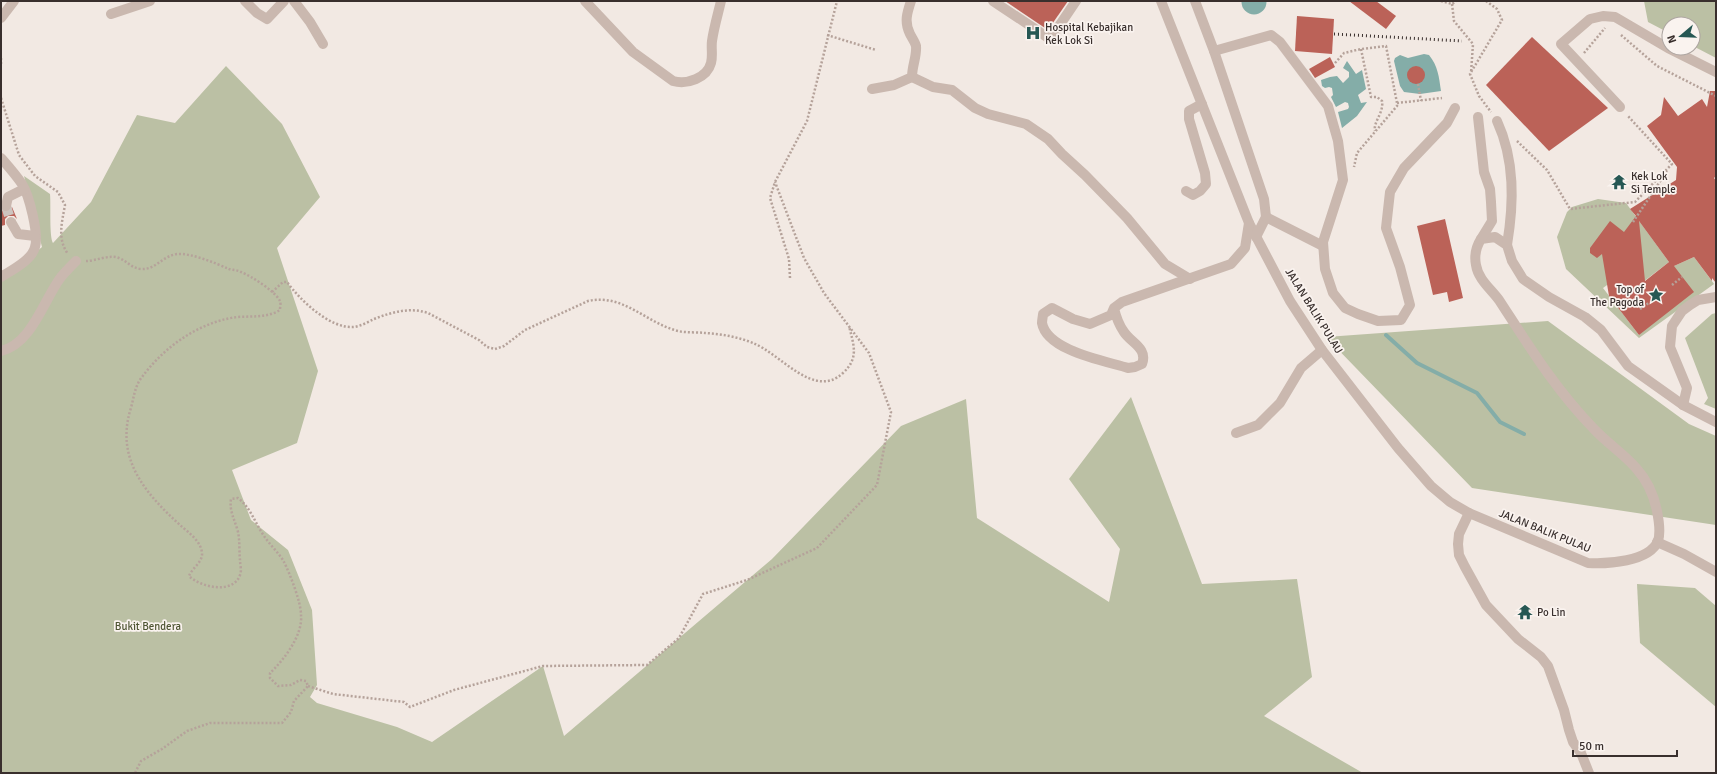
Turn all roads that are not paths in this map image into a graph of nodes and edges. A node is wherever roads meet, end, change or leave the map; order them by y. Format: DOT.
graph roads {
  1 [pos="14,1"];
  2 [pos="150,1"];
  3 [pos="244,1"];
  4 [pos="284,1"];
  5 [pos="294,1"];
  6 [pos="585,1"];
  7 [pos="721,1"];
  8 [pos="910,1"];
  9 [pos="992,1"];
  10 [pos="1076,1"];
  11 [pos="1161,1"];
  12 [pos="1194,1"];
  13 [pos="110,14"];
  14 [pos="1,18"];
  15 [pos="322,44"];
  16 [pos="1214,51"];
  17 [pos="1716,72"];
  18 [pos="912,76"];
  19 [pos="872,89"];
  20 [pos="1202,104"];
  21 [pos="1620,107"];
  22 [pos="1455,108"];
  23 [pos="1478,117"];
  24 [pos="1497,121"];
  25 [pos="1,158"];
  26 [pos="24,189"];
  27 [pos="1186,191"];
  28 [pos="6,206"];
  29 [pos="1266,217"];
  30 [pos="11,222"];
  31 [pos="1249,223"];
  32 [pos="35,236"];
  33 [pos="1256,237"];
  34 [pos="1481,239"];
  35 [pos="1507,244"];
  36 [pos="1323,246"];
  37 [pos="76,261"];
  38 [pos="1,277"];
  39 [pos="1190,279"];
  40 [pos="1716,297"];
  41 [pos="1114,308"];
  42 [pos="1322,350"];
  43 [pos="1,351"];
  44 [pos="1683,405"];
  45 [pos="1716,422"];
  46 [pos="1236,433"];
  47 [pos="1469,513"];
  48 [pos="1658,542"];
  49 [pos="1716,572"];
  50 [pos="1589,773"];
  1 -- 14 [label="street"];
  2 -- 13 [label="street"];
  3 -- 4 [label="street"];
  5 -- 15 [label="street"];
  6 -- 7 [label="street"];
  8 -- 18 [label="street"];
  9 -- 10 [label="street"];
  11 -- 20 [label="street, JALAN BALIK PULAU"];
  12 -- 16 [label="street"];
  16 -- 29 [label="street"];
  16 -- 36 [label="street"];
  17 -- 21 [label="street"];
  18 -- 19 [label="street"];
  18 -- 39 [label="street"];
  20 -- 27 [label="street"];
  20 -- 31 [label="street, JALAN BALIK PULAU"];
  22 -- 36 [label="street"];
  23 -- 34 [label="street"];
  24 -- 35 [label="street"];
  25 -- 26 [label="street"];
  26 -- 28 [label="street"];
  26 -- 32 [label="street"];
  29 -- 33 [label="street"];
  29 -- 36 [label="street"];
  30 -- 32 [label="street"];
  31 -- 33 [label="street, JALAN BALIK PULAU"];
  31 -- 39 [label="street"];
  32 -- 38 [label="street"];
  33 -- 42 [label="street, JALAN BALIK PULAU"];
  34 -- 35 [label="street"];
  34 -- 48 [label="street"];
  35 -- 44 [label="street"];
  37 -- 43 [label="street"];
  39 -- 41 [label="street"];
  40 -- 44 [label="street"];
  41 -- 41 [label="street"];
  42 -- 46 [label="street"];
  42 -- 47 [label="street, JALAN BALIK PULAU"];
  44 -- 45 [label="street"];
  47 -- 48 [label="street, JALAN BALIK PULAU"];
  47 -- 50 [label="street"];
  48 -- 49 [label="street"];
}
